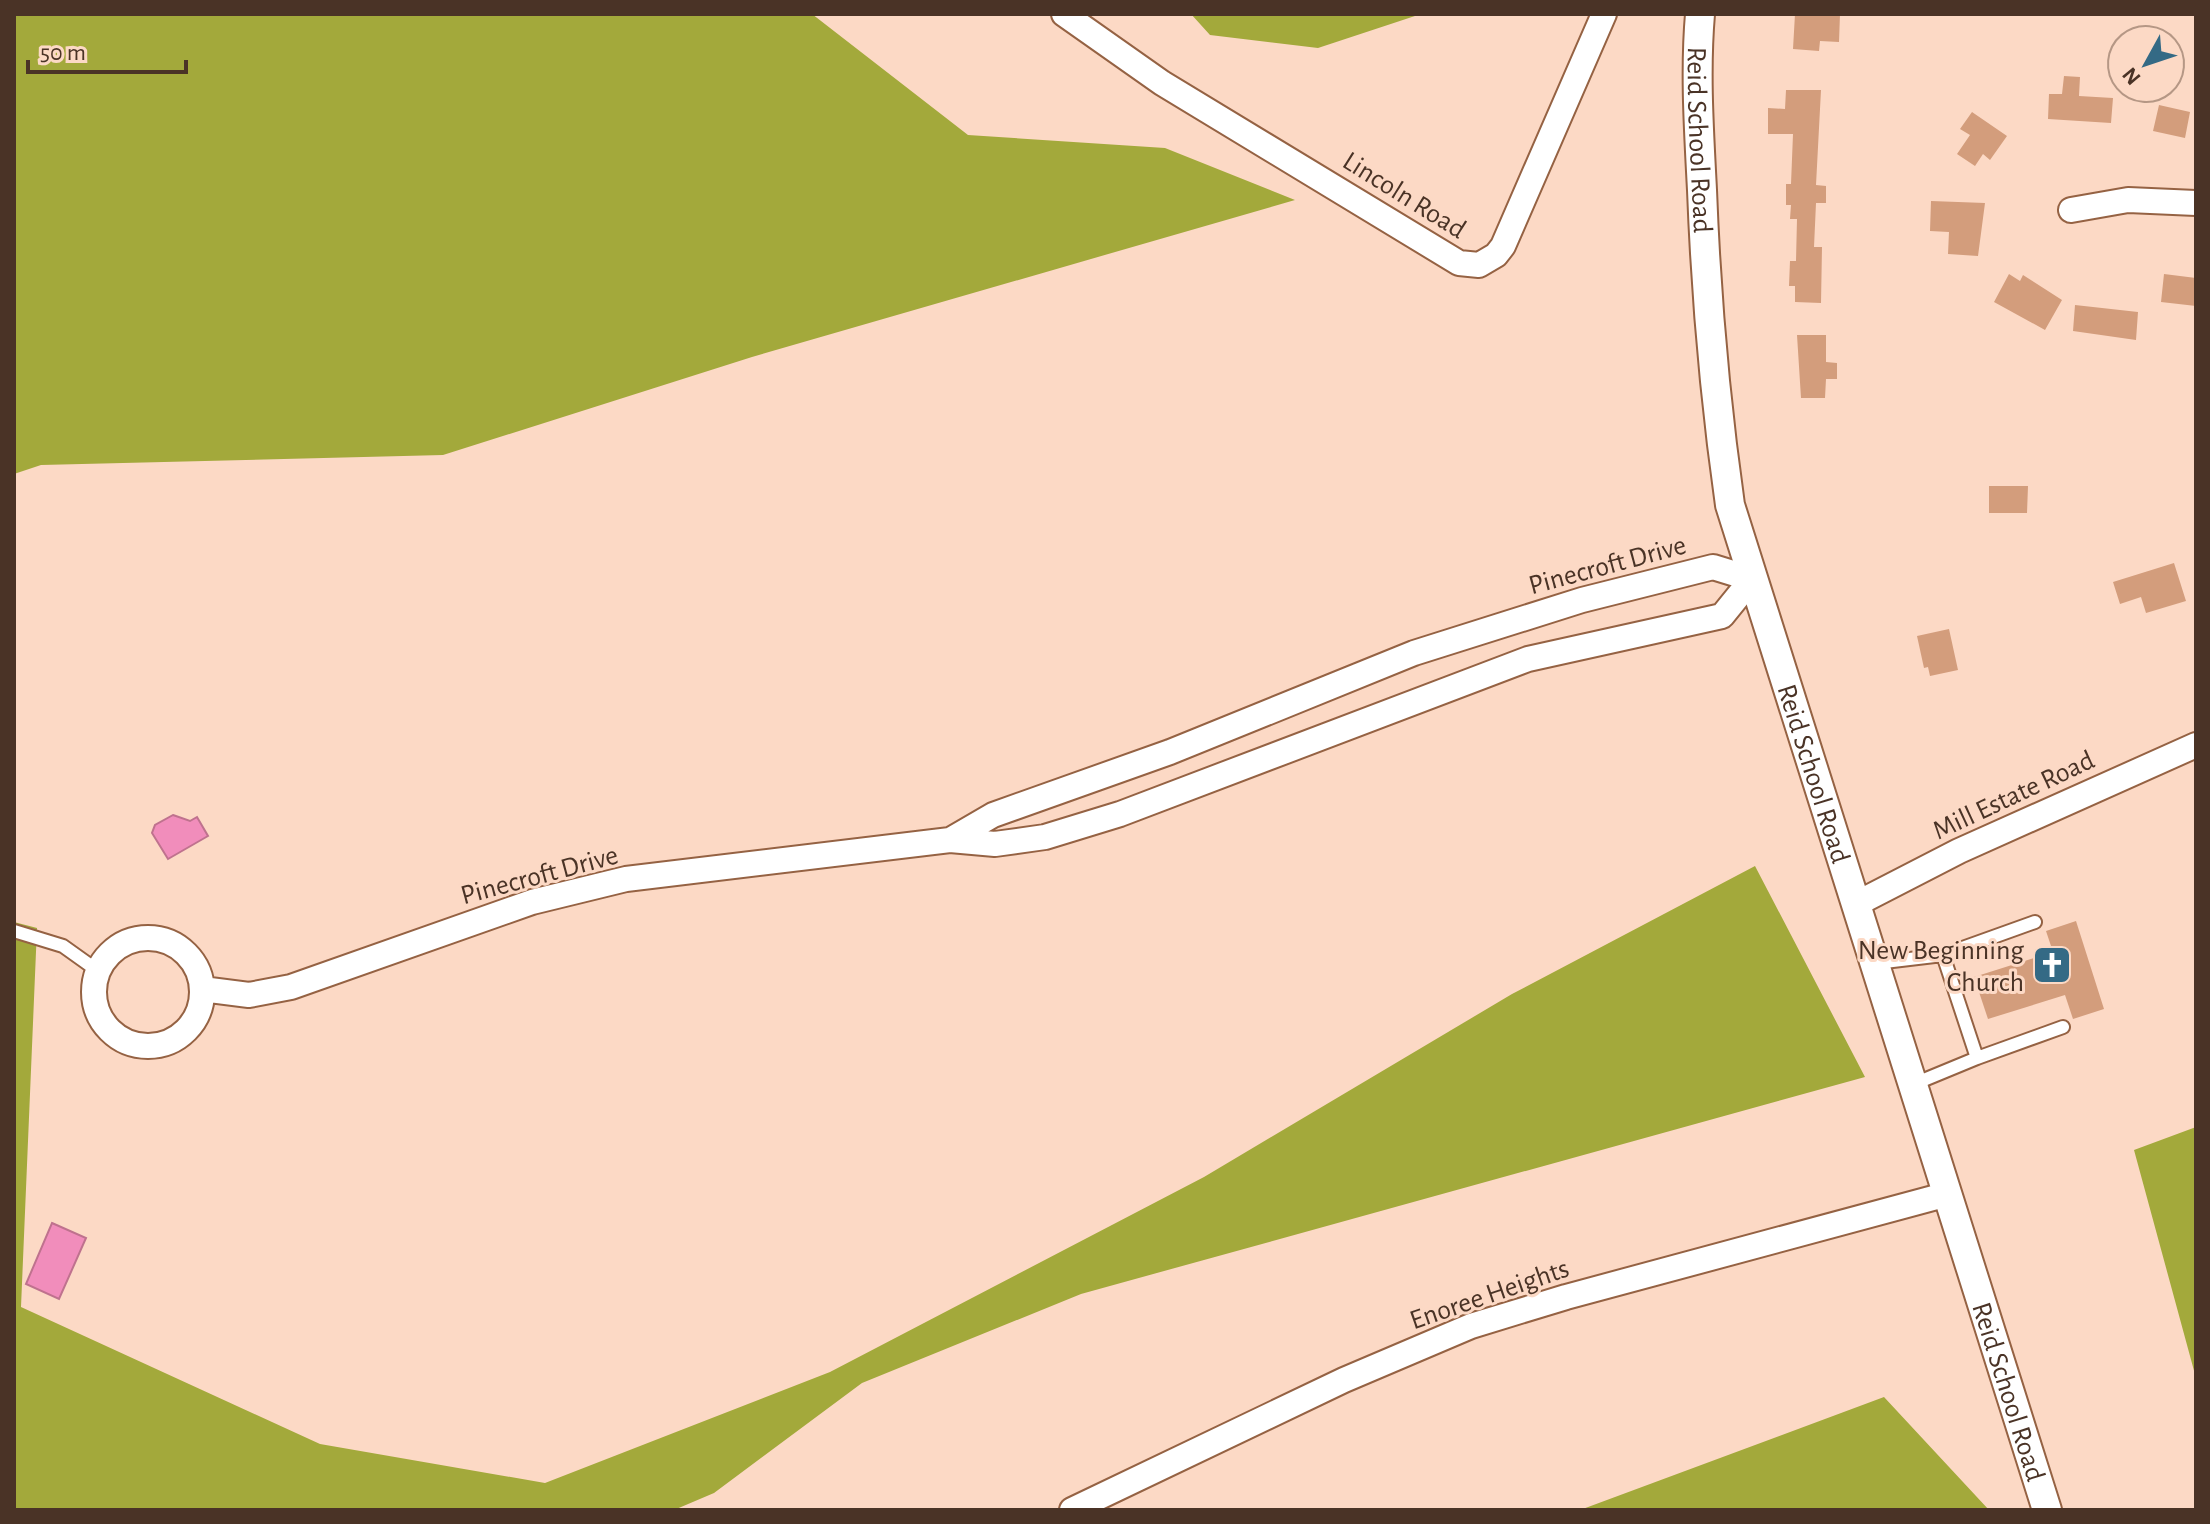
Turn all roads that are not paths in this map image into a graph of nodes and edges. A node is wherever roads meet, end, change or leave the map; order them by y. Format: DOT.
graph roads {
  1 [pos="1064,14"];
  2 [pos="1604,14"];
  3 [pos="1700,14"];
  4 [pos="2196,203"];
  5 [pos="2071,210"];
  6 [pos="1752,579"];
  7 [pos="2196,745"];
  8 [pos="950,840"];
  9 [pos="1858,903"];
  10 [pos="2035,922"];
  11 [pos="14,931"];
  12 [pos="1943,955"];
  13 [pos="1876,963"];
  14 [pos="98,971"];
  15 [pos="202,989"];
  16 [pos="2063,1027"];
  17 [pos="1977,1058"];
  18 [pos="1914,1084"];
  19 [pos="1948,1194"];
  20 [pos="1072,1510"];
  21 [pos="2047,1510"];
  1 -- 2 [label="street, Lincoln Road"];
  3 -- 6 [label="street, Reid School Road"];
  4 -- 5 [label="street"];
  6 -- 8 [label="street, Pinecroft Drive"];
  6 -- 8 [label="street, Pinecroft Drive"];
  6 -- 9 [label="street, Reid School Road"];
  7 -- 9 [label="street, Mill Estate Road"];
  8 -- 15 [label="street, Pinecroft Drive"];
  9 -- 13 [label="street, Reid School Road"];
  10 -- 12 [label="lane"];
  11 -- 14 [label="lane"];
  12 -- 13 [label="lane"];
  12 -- 17 [label="lane"];
  13 -- 18 [label="street, Reid School Road"];
  14 -- 15 [label="street"];
  14 -- 15 [label="street"];
  16 -- 17 [label="lane"];
  17 -- 18 [label="lane"];
  18 -- 19 [label="street, Reid School Road"];
  19 -- 20 [label="street, Enoree Heights"];
  19 -- 21 [label="street, Reid School Road"];
}
